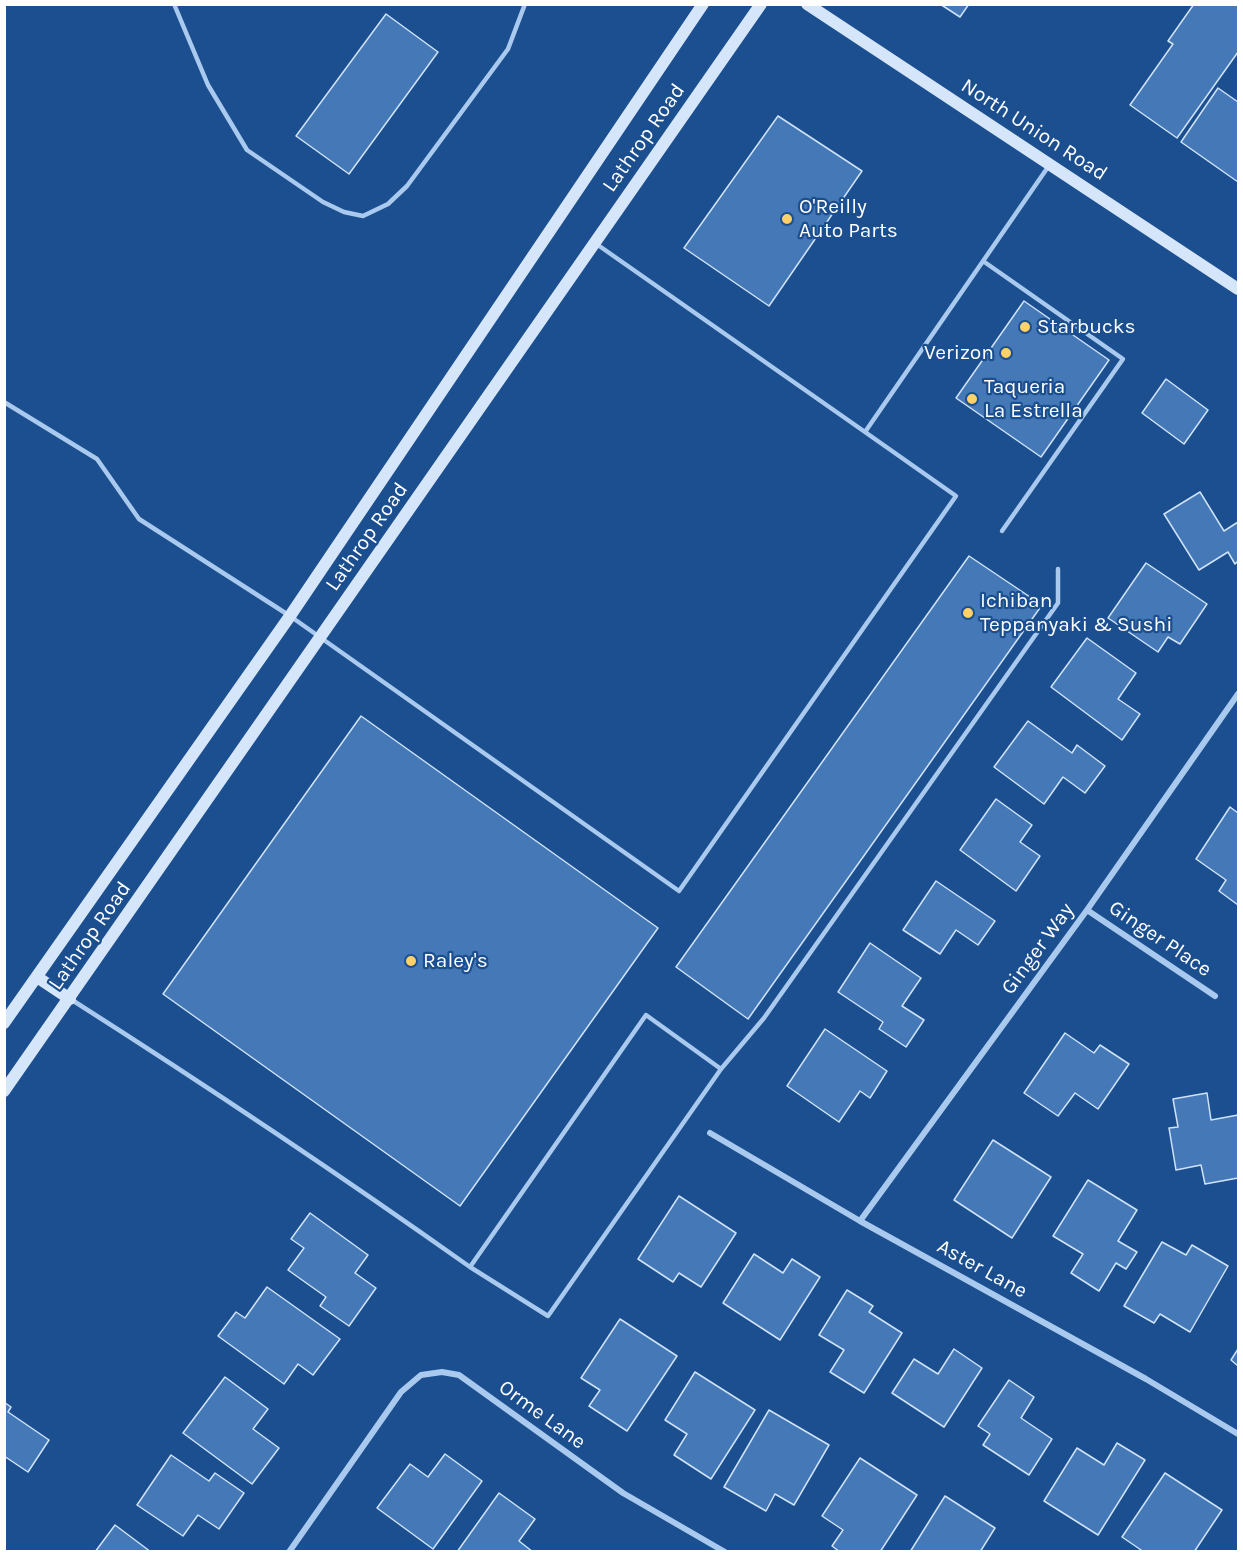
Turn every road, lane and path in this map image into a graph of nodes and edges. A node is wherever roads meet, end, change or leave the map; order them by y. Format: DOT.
graph roads {
  1 [pos="174,4"];
  2 [pos="525,4"];
  3 [pos="703,4"];
  4 [pos="761,4"];
  5 [pos="807,4"];
  6 [pos="1050,164"];
  7 [pos="595,243"];
  8 [pos="983,261"];
  9 [pos="1239,289"];
  10 [pos="4,402"];
  11 [pos="865,432"];
  12 [pos="1002,531"];
  13 [pos="1058,569"];
  14 [pos="290,616"];
  15 [pos="321,638"];
  16 [pos="1239,694"];
  17 [pos="1087,910"];
  18 [pos="37,978"];
  19 [pos="1215,996"];
  20 [pos="70,999"];
  21 [pos="4,1023"];
  22 [pos="721,1069"];
  23 [pos="4,1091"];
  24 [pos="710,1132"];
  25 [pos="860,1221"];
  26 [pos="471,1267"];
  27 [pos="1239,1434"];
  28 [pos="289,1551"];
  29 [pos="725,1551"];
  1 -- 2 [label="lane"];
  3 -- 14 [label="main road, Lathrop Road"];
  4 -- 7 [label="main road, Lathrop Road"];
  5 -- 6 [label="main road, North Union Road"];
  6 -- 8 [label="lane"];
  6 -- 9 [label="main road, North Union Road"];
  7 -- 11 [label="lane"];
  7 -- 15 [label="main road, Lathrop Road"];
  8 -- 11 [label="lane"];
  8 -- 12 [label="lane"];
  10 -- 14 [label="lane"];
  11 -- 15 [label="lane"];
  13 -- 22 [label="lane"];
  14 -- 15 [label="lane"];
  14 -- 18 [label="main road, Lathrop Road"];
  15 -- 20 [label="main road, Lathrop Road"];
  16 -- 17 [label="street, Ginger Way"];
  17 -- 19 [label="street, Ginger Place"];
  17 -- 25 [label="street, Ginger Way"];
  18 -- 20 [label="main road"];
  18 -- 21 [label="main road, Lathrop Road"];
  20 -- 23 [label="main road, Lathrop Road"];
  20 -- 26 [label="lane"];
  22 -- 26 [label="lane"];
  22 -- 26 [label="lane"];
  24 -- 25 [label="street, Aster Lane"];
  25 -- 27 [label="street, Aster Lane"];
  28 -- 29 [label="street, Orme Lane"];
}
